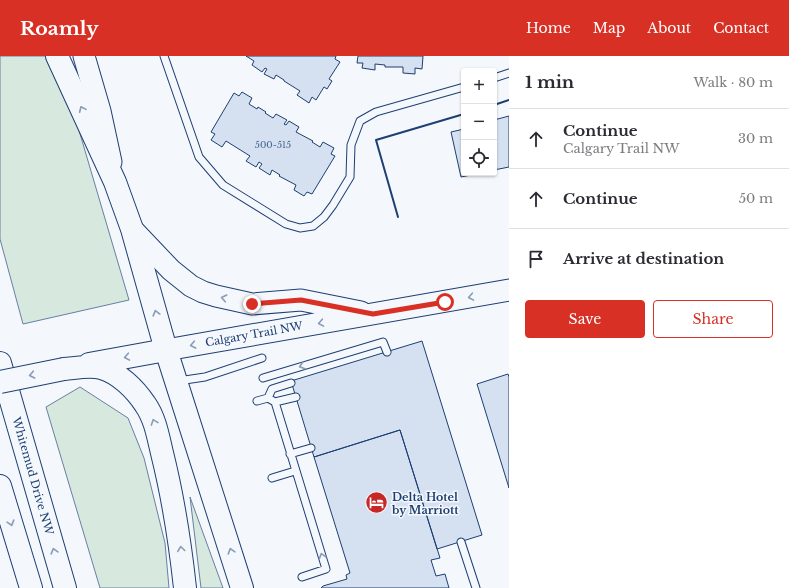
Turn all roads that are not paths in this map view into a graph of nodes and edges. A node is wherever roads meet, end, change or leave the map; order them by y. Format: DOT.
graph roads {
  1 [pos="58,56"];
  2 [pos="84,56"];
  3 [pos="164,56"];
  4 [pos="509,73"];
  5 [pos="497,77"];
  6 [pos="461,88"];
  7 [pos="115,182"];
  8 [pos="132,229"];
  9 [pos="509,290"];
  10 [pos="373,314"];
  11 [pos="166,350"];
  12 [pos="387,352"];
  13 [pos="262,358"];
  14 [pos="0,364"];
  15 [pos="64,369"];
  16 [pos="263,378"];
  17 [pos="176,381"];
  18 [pos="0,382"];
  19 [pos="291,383"];
  20 [pos="296,397"];
  21 [pos="268,398"];
  22 [pos="257,401"];
  23 [pos="275,402"];
  24 [pos="311,448"];
  25 [pos="290,454"];
  26 [pos="295,471"];
  27 [pos="272,478"];
  28 [pos="0,486"];
  29 [pos="462,542"];
  30 [pos="302,577"];
  31 [pos="30,588"];
  32 [pos="65,588"];
  33 [pos="185,588"];
  34 [pos="242,588"];
  35 [pos="476,588"];
  7 -- 1 [label="highway, one-way"];
  2 -- 7 [label="main road"];
  3 -- 6 [label="lane"];
  4 -- 5 [label="lane"];
  7 -- 8 [label="highway"];
  10 -- 8 [label="main road, one-way"];
  11 -- 8 [label="highway, one-way"];
  9 -- 10 [label="main road, Calgary Trail NW, one-way"];
  10 -- 11 [label="main road, Calgary Trail NW, one-way"];
  11 -- 15 [label="highway, Calgary Trail NW, one-way"];
  11 -- 17 [label="highway"];
  12 -- 16 [label="lane, one-way"];
  13 -- 17 [label="lane"];
  32 -- 14 [label="highway, Whitemud Drive NW, one-way"];
  15 -- 18 [label="highway, Calgary Trail NW, one-way, bridge"];
  33 -- 15 [label="highway, one-way"];
  34 -- 17 [label="highway, one-way"];
  19 -- 21 [label="lane"];
  20 -- 23 [label="lane"];
  21 -- 22 [label="lane"];
  21 -- 23 [label="lane"];
  23 -- 25 [label="lane"];
  24 -- 25 [label="lane"];
  25 -- 26 [label="lane"];
  26 -- 27 [label="lane"];
  30 -- 26 [label="lane, one-way"];
  28 -- 31 [label="highway, one-way"];
  29 -- 35 [label="lane"];
}
